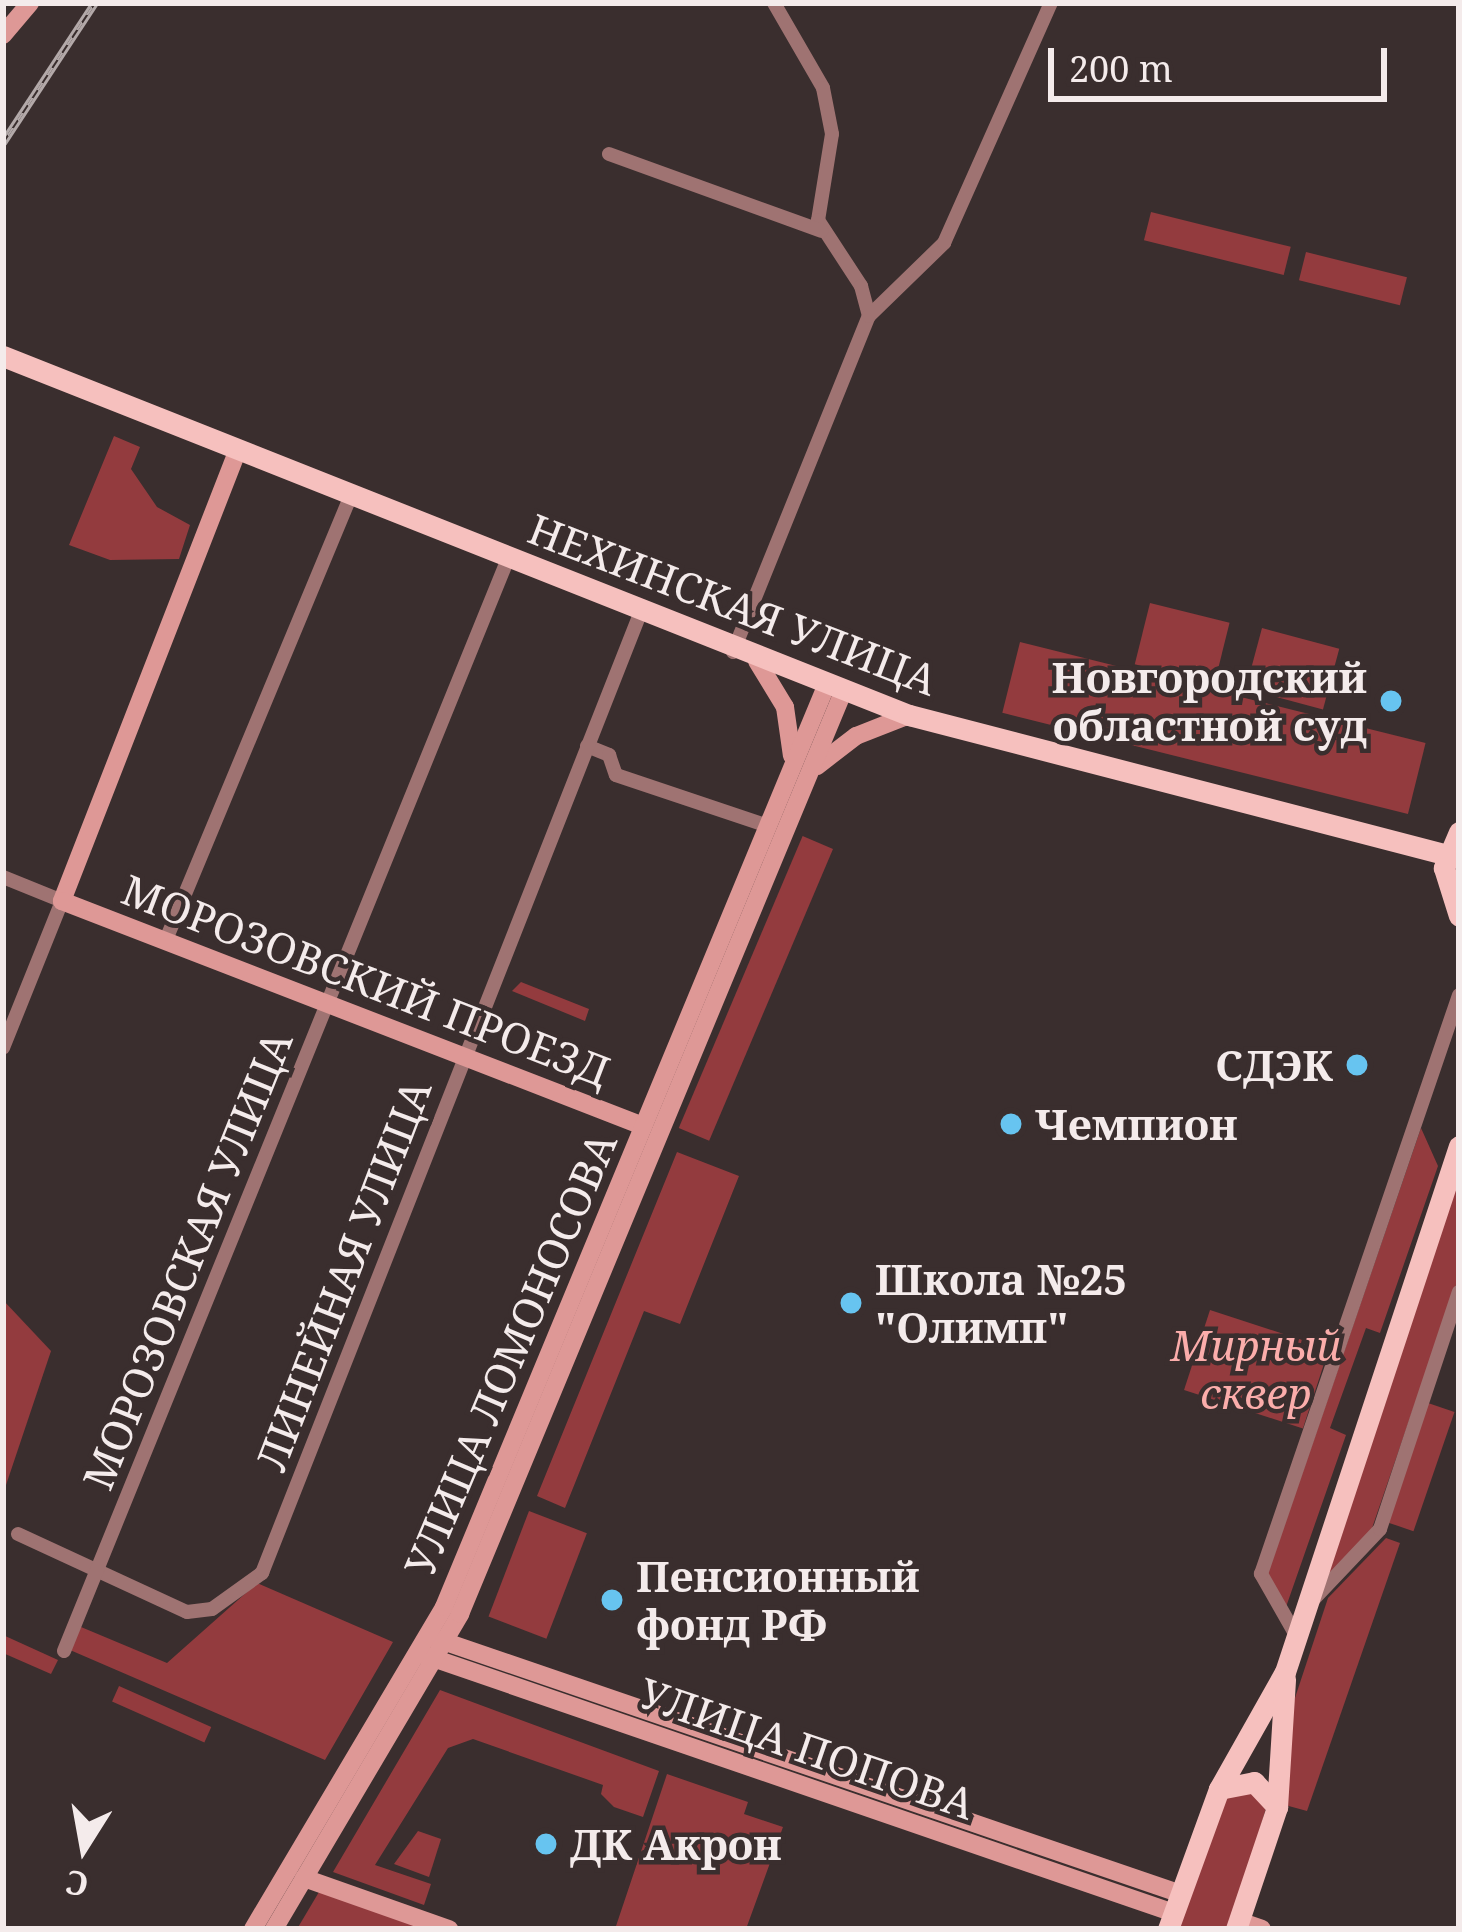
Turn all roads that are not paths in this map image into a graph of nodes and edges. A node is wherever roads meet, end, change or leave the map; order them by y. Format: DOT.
graph roads {
  1 [pos="30,3"];
  2 [pos="774,3"];
  3 [pos="1051,3"];
  4 [pos="3,34"];
  5 [pos="609,154"];
  6 [pos="822,231"];
  7 [pos="869,316"];
  8 [pos="3,356"];
  9 [pos="237,452"];
  10 [pos="350,498"];
  11 [pos="507,561"];
  12 [pos="640,614"];
  13 [pos="734,652"];
  14 [pos="758,661"];
  15 [pos="834,689"];
  16 [pos="909,715"];
  17 [pos="587,746"];
  18 [pos="795,784"];
  19 [pos="768,826"];
  20 [pos="1459,832"];
  21 [pos="1453,856"];
  22 [pos="3,877"];
  23 [pos="62,901"];
  24 [pos="1459,916"];
  25 [pos="166,942"];
  26 [pos="723,957"];
  27 [pos="1459,995"];
  28 [pos="325,1004"];
  29 [pos="3,1048"];
  30 [pos="465,1054"];
  31 [pos="644,1126"];
  32 [pos="1459,1146"];
  33 [pos="1459,1292"];
  34 [pos="524,1440"];
  35 [pos="18,1534"];
  36 [pos="97,1572"];
  37 [pos="1307,1606"];
  38 [pos="1297,1637"];
  39 [pos="431,1647"];
  40 [pos="64,1651"];
  41 [pos="1286,1672"];
  42 [pos="1219,1789"];
  43 [pos="1277,1807"];
  44 [pos="304,1878"];
  45 [pos="1174,1912"];
  46 [pos="1238,1925"];
  47 [pos="253,1929"];
  48 [pos="274,1929"];
  49 [pos="449,1929"];
  50 [pos="1262,1929"];
  1 -- 4 [label="main road"];
  2 -- 6 [label="street"];
  3 -- 7 [label="street"];
  5 -- 6 [label="street"];
  6 -- 7 [label="street"];
  7 -- 13 [label="street"];
  8 -- 9 [label="main road, НЕХИНСКАЯ УЛИЦА"];
  9 -- 10 [label="main road, НЕХИНСКАЯ УЛИЦА"];
  9 -- 23 [label="main road"];
  10 -- 11 [label="main road, НЕХИНСКАЯ УЛИЦА"];
  10 -- 25 [label="street"];
  11 -- 12 [label="main road, НЕХИНСКАЯ УЛИЦА"];
  11 -- 28 [label="street, МОРОЗОВСКАЯ УЛИЦА"];
  12 -- 13 [label="main road, НЕХИНСКАЯ УЛИЦА"];
  12 -- 17 [label="street, ЛИНЕЙНАЯ УЛИЦА"];
  13 -- 14 [label="main road, НЕХИНСКАЯ УЛИЦА"];
  14 -- 15 [label="main road, НЕХИНСКАЯ УЛИЦА"];
  14 -- 18 [label="main road, УЛИЦА ЛОМОНОСОВА"];
  15 -- 16 [label="main road, НЕХИНСКАЯ УЛИЦА"];
  15 -- 18 [label="main road, УЛИЦА ЛОМОНОСОВА"];
  16 -- 18 [label="main road, УЛИЦА ЛОМОНОСОВА"];
  16 -- 21 [label="main road, НЕХИНСКАЯ УЛИЦА"];
  17 -- 19 [label="street"];
  17 -- 30 [label="street, ЛИНЕЙНАЯ УЛИЦА"];
  18 -- 19 [label="main road, УЛИЦА ЛОМОНОСОВА"];
  18 -- 26 [label="main road, УЛИЦА ЛОМОНОСОВА"];
  19 -- 26 [label="main road, УЛИЦА ЛОМОНОСОВА"];
  20 -- 21 [label="main road"];
  21 -- 24 [label="main road"];
  22 -- 23 [label="street"];
  23 -- 25 [label="main road, МОРОЗОВСКИЙ ПРОЕЗД"];
  23 -- 29 [label="street"];
  25 -- 28 [label="main road, МОРОЗОВСКИЙ ПРОЕЗД"];
  26 -- 31 [label="main road, УЛИЦА ЛОМОНОСОВА"];
  26 -- 34 [label="main road, УЛИЦА ЛОМОНОСОВА"];
  27 -- 38 [label="street"];
  28 -- 30 [label="main road, МОРОЗОВСКИЙ ПРОЕЗД"];
  28 -- 36 [label="street, МОРОЗОВСКАЯ УЛИЦА"];
  30 -- 31 [label="main road, МОРОЗОВСКИЙ ПРОЕЗД"];
  30 -- 36 [label="street, ЛИНЕЙНАЯ УЛИЦА"];
  31 -- 34 [label="main road, УЛИЦА ЛОМОНОСОВА"];
  32 -- 37 [label="main road"];
  33 -- 37 [label="street"];
  34 -- 39 [label="main road, УЛИЦА ЛОМОНОСОВА"];
  35 -- 36 [label="street, ЛИНЕЙНАЯ УЛИЦА"];
  36 -- 40 [label="street, МОРОЗОВСКАЯ УЛИЦА"];
  37 -- 38 [label="main road"];
  38 -- 41 [label="main road"];
  39 -- 44 [label="main road, УЛИЦА ЛОМОНОСОВА"];
  39 -- 45 [label="main road, УЛИЦА ПОПОВА"];
  39 -- 47 [label="main road, УЛИЦА ЛОМОНОСОВА"];
  41 -- 42 [label="main road"];
  41 -- 43 [label="main road"];
  42 -- 43 [label="main road"];
  42 -- 45 [label="main road"];
  43 -- 46 [label="main road"];
  44 -- 48 [label="main road, УЛИЦА ЛОМОНОСОВА"];
  44 -- 49 [label="main road"];
  46 -- 50 [label="main road"];
}
